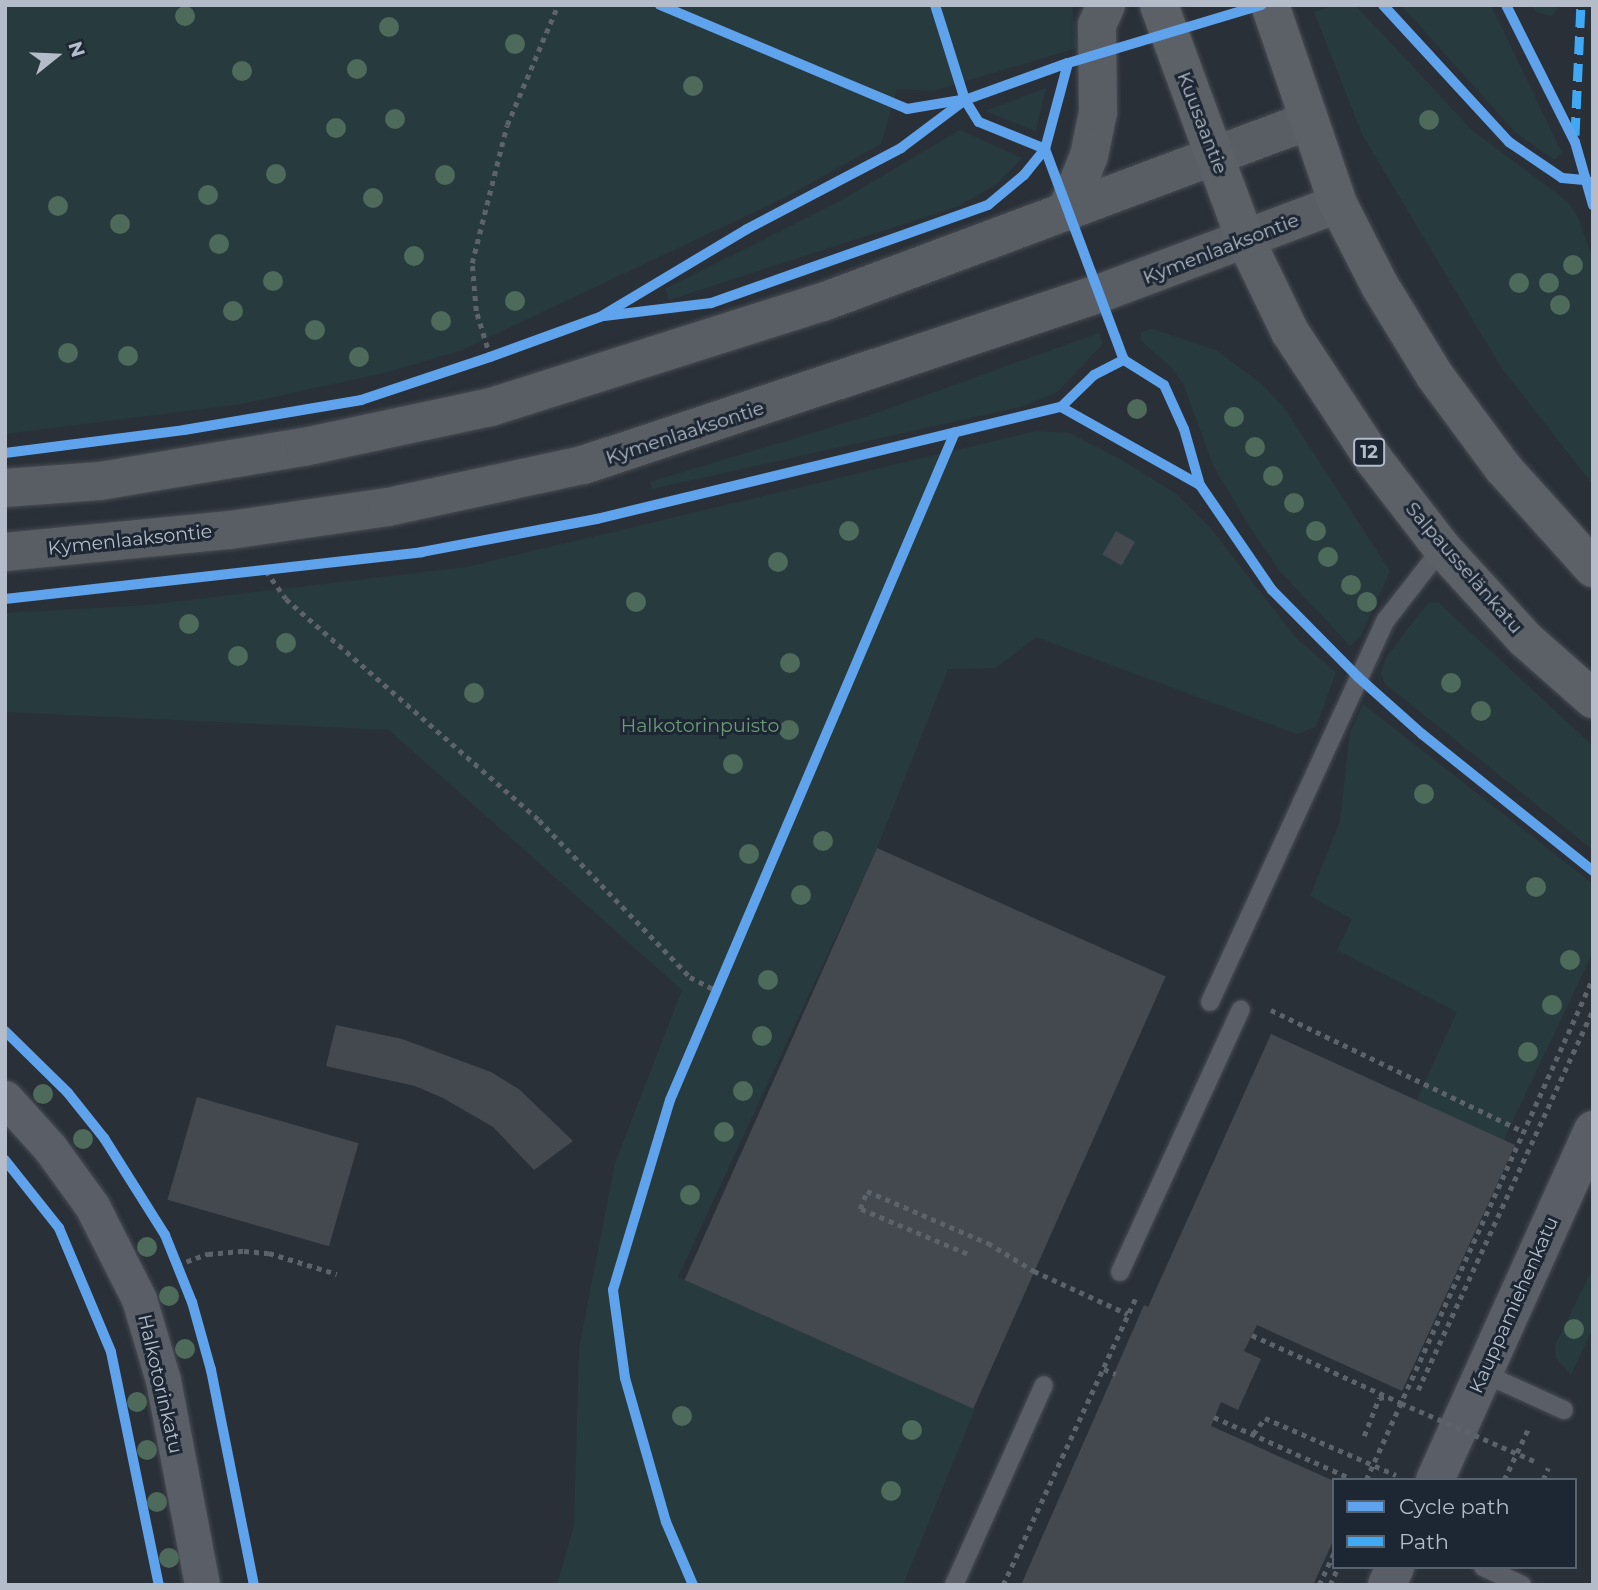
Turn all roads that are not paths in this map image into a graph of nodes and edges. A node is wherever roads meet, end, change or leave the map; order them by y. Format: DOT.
graph roads {
  1 [pos="1106,5"];
  2 [pos="1159,5"];
  3 [pos="1270,5"];
  4 [pos="1308,121"];
  5 [pos="1215,159"];
  6 [pos="1338,204"];
  7 [pos="1066,212"];
  8 [pos="1246,241"];
  9 [pos="5,488"];
  10 [pos="1441,548"];
  11 [pos="5,552"];
  12 [pos="1593,568"];
  13 [pos="1593,699"];
  14 [pos="1210,1002"];
  15 [pos="1241,1009"];
  16 [pos="5,1098"];
  17 [pos="1593,1130"];
  18 [pos="1120,1272"];
  19 [pos="1483,1373"];
  20 [pos="1044,1385"];
  21 [pos="1564,1410"];
  22 [pos="1436,1478"];
  23 [pos="1394,1569"];
  24 [pos="1487,1569"];
  25 [pos="202,1585"];
  26 [pos="954,1585"];
  27 [pos="1387,1585"];
  28 [pos="1521,1585"];
  1 -- 7 [label="main road"];
  2 -- 5 [label="main road, Kuusaantie / 12"];
  3 -- 4 [label="main road"];
  4 -- 5 [label="main road"];
  4 -- 6 [label="main road"];
  5 -- 7 [label="main road"];
  5 -- 8 [label="main road, Kuusaantie / 12"];
  6 -- 8 [label="main road, Kymenlaaksontie"];
  6 -- 12 [label="main road"];
  7 -- 9 [label="main road"];
  8 -- 10 [label="main road, Salpausselänkatu / 12"];
  8 -- 11 [label="main road, Kymenlaaksontie"];
  10 -- 13 [label="main road, Salpausselänkatu / 12"];
  10 -- 14 [label="lane"];
  15 -- 18 [label="lane"];
  16 -- 25 [label="street, Halkotorinkatu"];
  17 -- 19 [label="street, Kauppamiehenkatu"];
  19 -- 21 [label="lane"];
  19 -- 22 [label="street, Kauppamiehenkatu"];
  20 -- 26 [label="lane"];
  23 -- 27 [label="street"];
  24 -- 28 [label="lane"];
}
